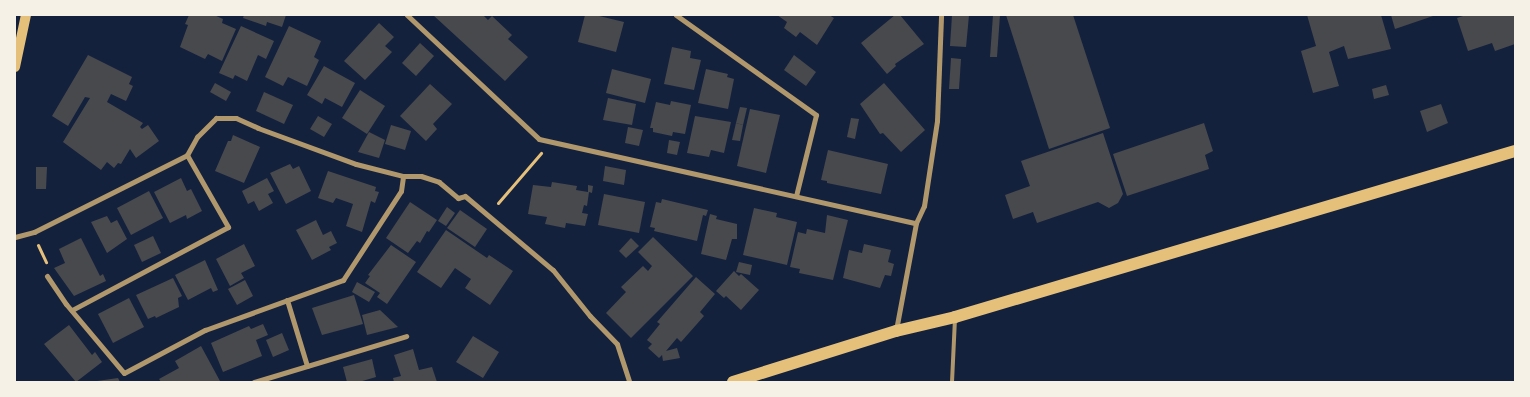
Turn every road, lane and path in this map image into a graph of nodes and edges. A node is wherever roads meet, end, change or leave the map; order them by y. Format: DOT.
graph roads {
  1 [pos="26,15"];
  2 [pos="407,15"];
  3 [pos="676,15"];
  4 [pos="941,15"];
  5 [pos="15,68"];
  6 [pos="551,141"];
  7 [pos="1515,151"];
  8 [pos="187,155"];
  9 [pos="403,176"];
  10 [pos="796,196"];
  11 [pos="487,215"];
  12 [pos="916,223"];
  13 [pos="34,232"];
  14 [pos="15,237"];
  15 [pos="47,276"];
  16 [pos="287,300"];
  17 [pos="72,310"];
  18 [pos="955,317"];
  19 [pos="896,331"];
  20 [pos="406,336"];
  21 [pos="307,366"];
  22 [pos="254,382"];
  23 [pos="629,382"];
  24 [pos="733,382"];
  25 [pos="952,382"];
  1 -- 5 [label="main road"];
  2 -- 6 [label="street"];
  3 -- 10 [label="street"];
  4 -- 12 [label="street"];
  6 -- 10 [label="street"];
  6 -- 11 [label="path"];
  7 -- 18 [label="main road"];
  8 -- 9 [label="street"];
  8 -- 13 [label="street"];
  8 -- 17 [label="street"];
  9 -- 11 [label="street"];
  9 -- 16 [label="street"];
  10 -- 12 [label="street"];
  11 -- 23 [label="street"];
  12 -- 19 [label="street"];
  13 -- 14 [label="street"];
  13 -- 15 [label="path"];
  15 -- 17 [label="street"];
  16 -- 17 [label="street"];
  16 -- 21 [label="street"];
  18 -- 19 [label="main road"];
  18 -- 25 [label="lane"];
  19 -- 24 [label="main road"];
  20 -- 21 [label="street"];
  21 -- 22 [label="street"];
}
